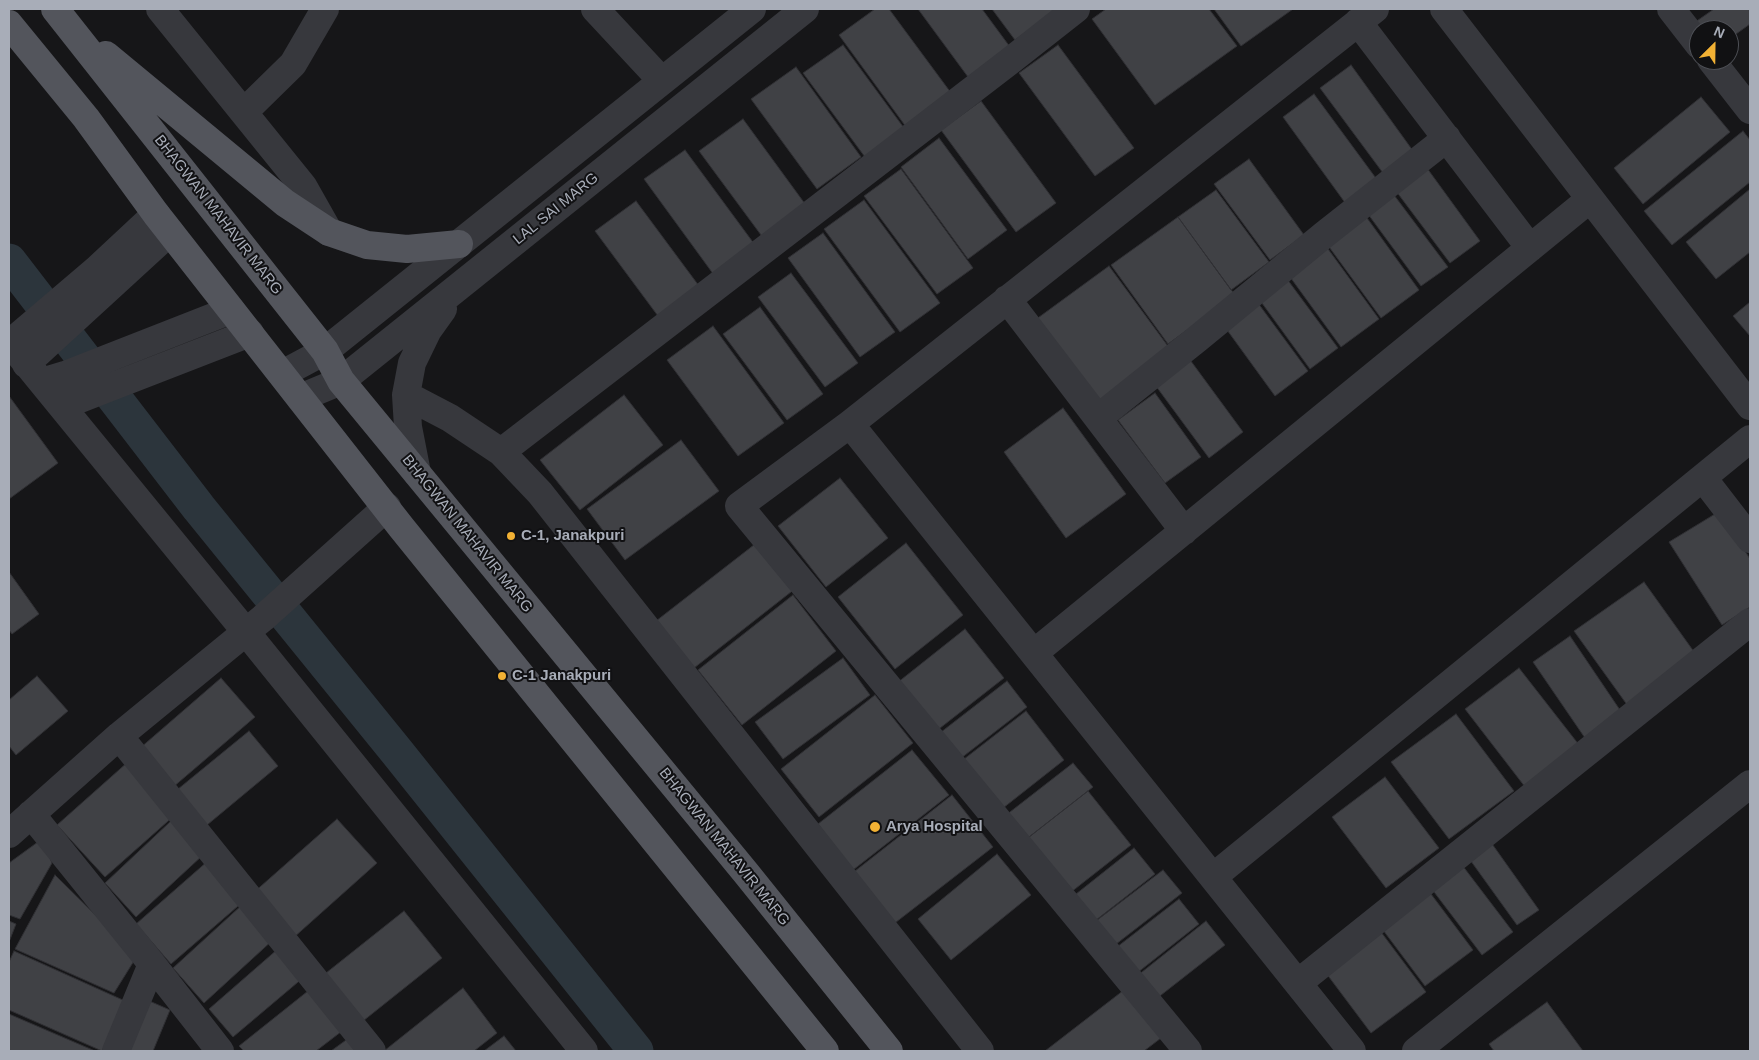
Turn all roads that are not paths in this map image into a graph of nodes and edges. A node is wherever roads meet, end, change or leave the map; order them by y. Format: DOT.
graph roads {
  1 [pos="160,9"];
  2 [pos="325,9"];
  3 [pos="595,9"];
  4 [pos="752,9"];
  5 [pos="805,9"];
  6 [pos="1076,9"];
  7 [pos="1444,9"];
  8 [pos="1671,9"];
  9 [pos="59,15"];
  10 [pos="1367,16"];
  11 [pos="9,24"];
  12 [pos="1689,32"];
  13 [pos="1719,70"];
  14 [pos="662,81"];
  15 [pos="1750,110"];
  16 [pos="244,112"];
  17 [pos="1447,138"];
  18 [pos="1590,199"];
  19 [pos="163,223"];
  20 [pos="329,232"];
  21 [pos="459,244"];
  22 [pos="1530,248"];
  23 [pos="460,285"];
  24 [pos="1008,299"];
  25 [pos="232,310"];
  26 [pos="250,334"];
  27 [pos="325,351"];
  28 [pos="29,353"];
  29 [pos="282,374"];
  30 [pos="341,380"];
  31 [pos="406,395"];
  32 [pos="300,398"];
  33 [pos="72,403"];
  34 [pos="1750,406"];
  35 [pos="1098,418"];
  36 [pos="850,424"];
  37 [pos="1750,439"];
  38 [pos="501,452"];
  39 [pos="417,473"];
  40 [pos="1703,478"];
  41 [pos="387,507"];
  42 [pos="1184,531"];
  43 [pos="1750,539"];
  44 [pos="1750,622"];
  45 [pos="255,625"];
  46 [pos="1034,653"];
  47 [pos="119,736"];
  48 [pos="1750,784"];
  49 [pos="31,814"];
  50 [pos="9,834"];
  51 [pos="1213,877"];
  52 [pos="152,964"];
  53 [pos="1298,983"];
  54 [pos="116,1051"];
  55 [pos="220,1051"];
  56 [pos="372,1051"];
  57 [pos="584,1051"];
  58 [pos="825,1051"];
  59 [pos="889,1051"];
  60 [pos="980,1051"];
  61 [pos="1188,1051"];
  62 [pos="1352,1051"];
  63 [pos="1416,1051"];
  1 -- 16 [label="street"];
  2 -- 16 [label="street"];
  3 -- 14 [label="street"];
  4 -- 14 [label="street"];
  5 -- 23 [label="street, LAL SAI MARG"];
  6 -- 38 [label="street"];
  7 -- 18 [label="street"];
  8 -- 12 [label="street"];
  9 -- 20 [label="main road"];
  9 -- 27 [label="main road, BHAGWAN MAHAVIR MARG"];
  10 -- 17 [label="street"];
  10 -- 24 [label="street"];
  11 -- 19 [label="main road"];
  13 -- 15 [label="street"];
  14 -- 21 [label="street"];
  16 -- 20 [label="street"];
  17 -- 22 [label="street"];
  17 -- 35 [label="street"];
  18 -- 22 [label="street"];
  18 -- 34 [label="street"];
  19 -- 25 [label="main road"];
  19 -- 28 [label="street"];
  20 -- 21 [label="main road"];
  21 -- 27 [label="street"];
  22 -- 42 [label="street"];
  23 -- 30 [label="street, LAL SAI MARG"];
  23 -- 31 [label="street"];
  24 -- 35 [label="street"];
  24 -- 36 [label="street"];
  25 -- 26 [label="main road"];
  25 -- 28 [label="street"];
  26 -- 29 [label="main road"];
  26 -- 33 [label="street"];
  27 -- 29 [label="street"];
  27 -- 30 [label="main road, BHAGWAN MAHAVIR MARG"];
  28 -- 33 [label="street"];
  29 -- 32 [label="main road"];
  30 -- 32 [label="street, LAL SAI MARG"];
  30 -- 39 [label="main road, BHAGWAN MAHAVIR MARG"];
  31 -- 38 [label="street"];
  31 -- 39 [label="street"];
  32 -- 41 [label="main road"];
  33 -- 45 [label="street"];
  35 -- 42 [label="street"];
  36 -- 46 [label="street"];
  36 -- 61 [label="street"];
  37 -- 40 [label="street"];
  38 -- 60 [label="street"];
  39 -- 59 [label="main road, BHAGWAN MAHAVIR MARG"];
  40 -- 43 [label="street"];
  40 -- 51 [label="street"];
  41 -- 45 [label="street"];
  41 -- 58 [label="main road"];
  42 -- 46 [label="street"];
  44 -- 53 [label="street"];
  45 -- 47 [label="street"];
  45 -- 57 [label="street"];
  46 -- 51 [label="street"];
  47 -- 49 [label="street"];
  47 -- 56 [label="street"];
  48 -- 63 [label="street"];
  49 -- 50 [label="street"];
  49 -- 52 [label="street"];
  51 -- 53 [label="street"];
  52 -- 54 [label="street"];
  52 -- 55 [label="street"];
  53 -- 62 [label="street"];
}
